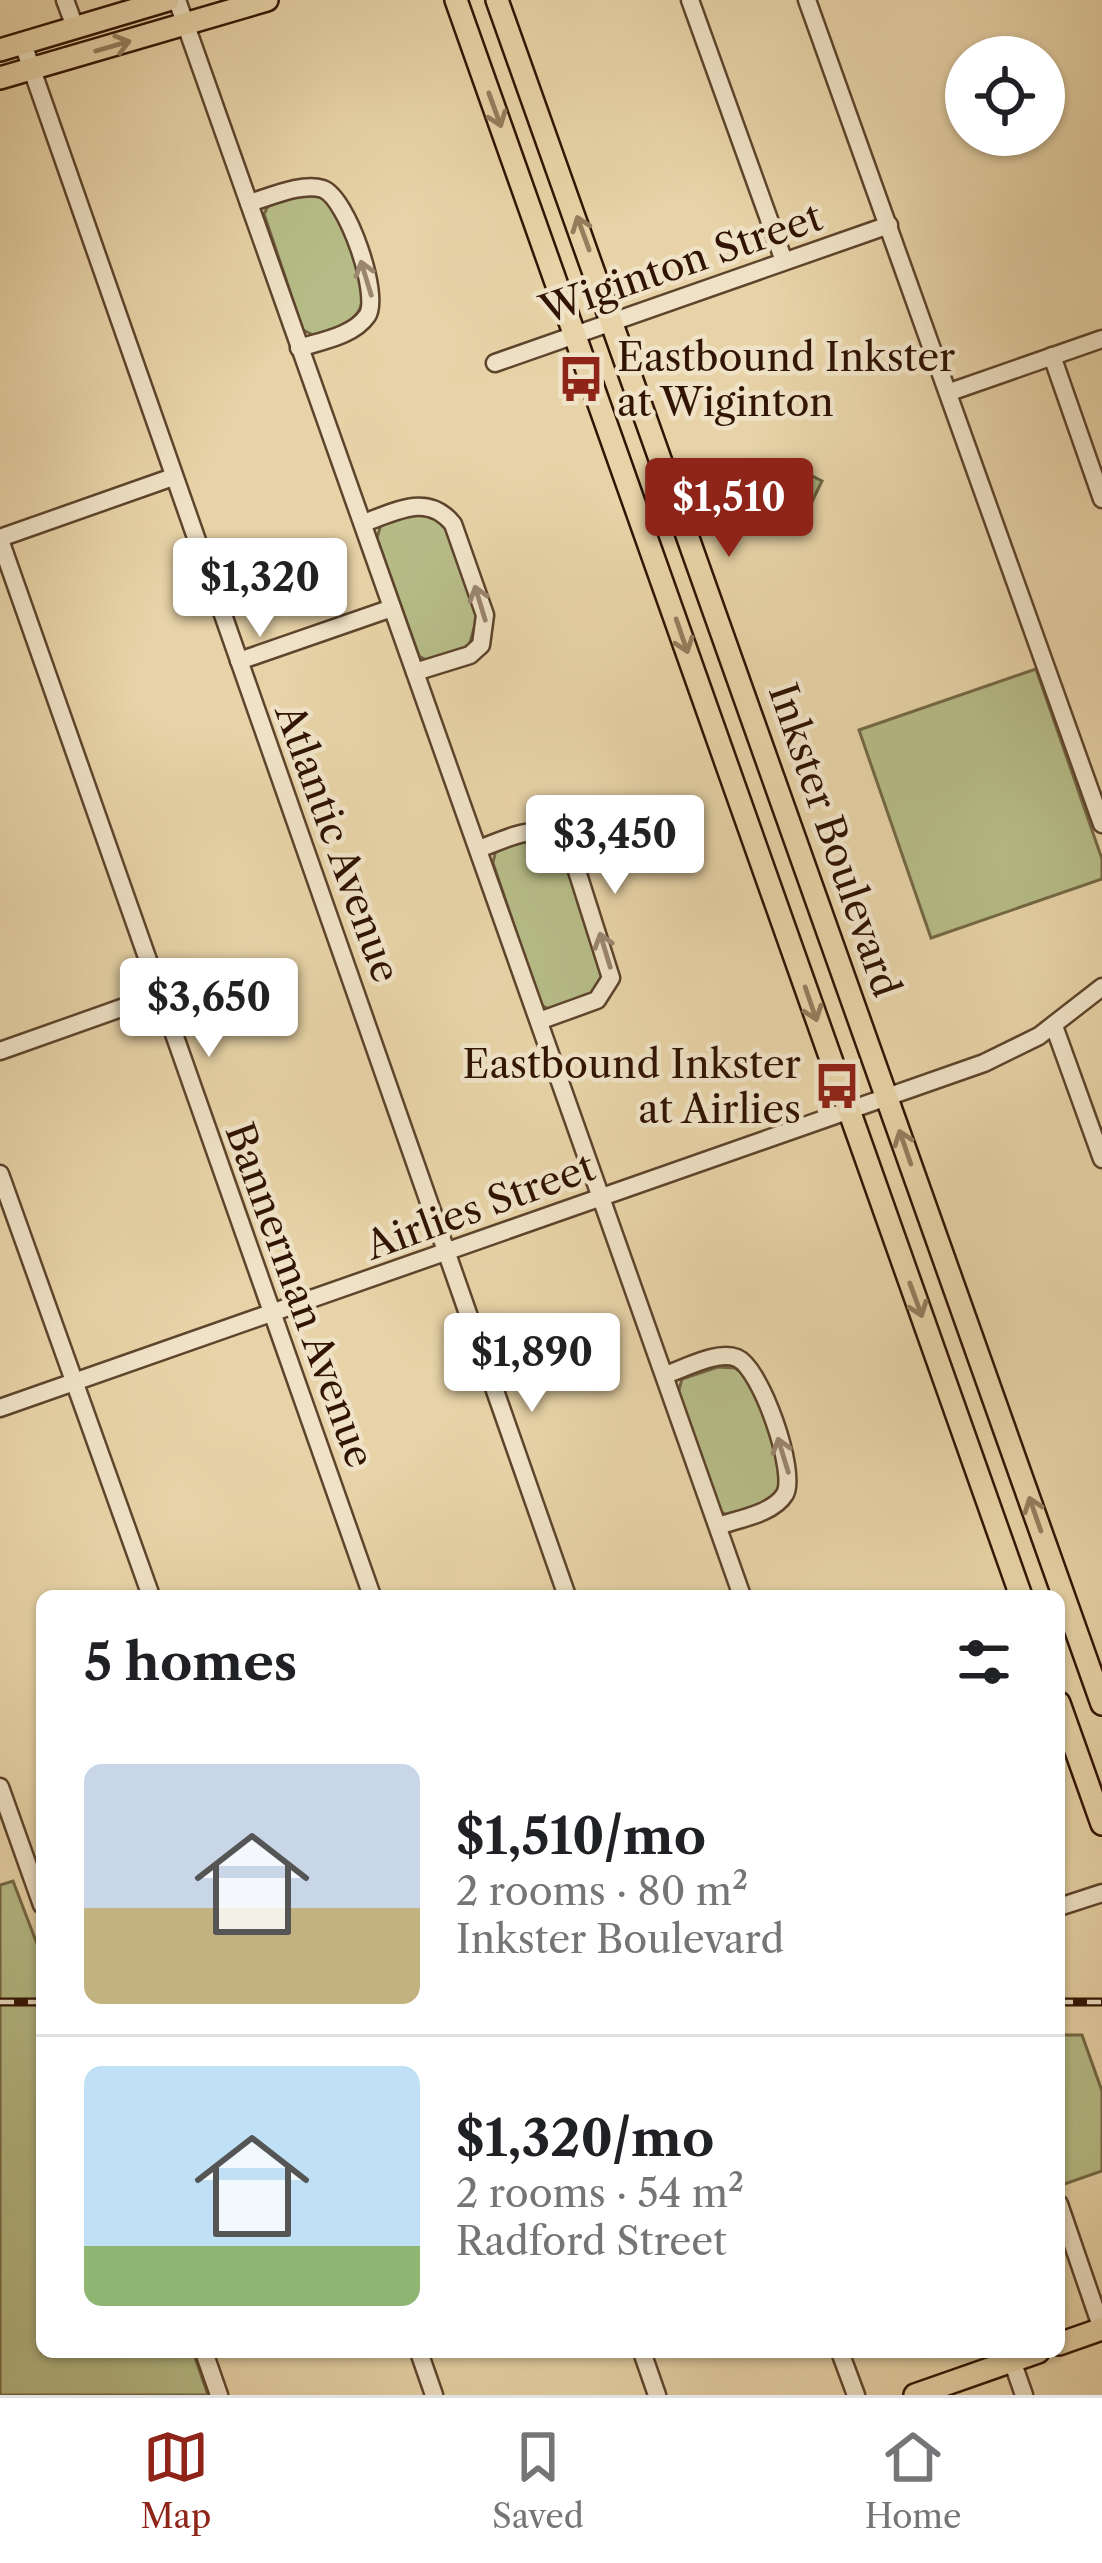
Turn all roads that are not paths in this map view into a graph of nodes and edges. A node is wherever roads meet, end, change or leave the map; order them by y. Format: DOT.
graph roads {
  1 [pos="65,0"];
  2 [pos="168,0"];
  3 [pos="178,0"];
  4 [pos="267,0"];
  5 [pos="456,0"];
  6 [pos="496,0"];
  7 [pos="691,0"];
  8 [pos="807,0"];
  9 [pos="185,26"];
  10 [pos="75,27"];
  11 [pos="23,44"];
  12 [pos="0,50"];
  13 [pos="29,70"];
  14 [pos="0,78"];
  15 [pos="249,203"];
  16 [pos="889,224"];
  17 [pos="784,261"];
  18 [pos="614,321"];
  19 [pos="576,334"];
  20 [pos="1102,339"];
  21 [pos="299,348"];
  22 [pos="1052,356"];
  23 [pos="495,363"];
  24 [pos="950,392"];
  25 [pos="173,477"];
  26 [pos="1102,500"];
  27 [pos="363,523"];
  28 [pos="0,539"];
  29 [pos="392,608"];
  30 [pos="239,661"];
  31 [pos="415,672"];
  32 [pos="1102,824"];
  33 [pos="478,849"];
  34 [pos="1102,987"];
  35 [pos="158,995"];
  36 [pos="539,1021"];
  37 [pos="1054,1026"];
  38 [pos="0,1051"];
  39 [pos="886,1096"];
  40 [pos="848,1111"];
  41 [pos="1102,1159"];
  42 [pos="0,1174"];
  43 [pos="601,1198"];
  44 [pos="448,1252"];
  45 [pos="273,1315"];
  46 [pos="664,1375"];
  47 [pos="75,1382"];
  48 [pos="0,1408"];
  49 [pos="718,1526"];
  50 [pos="149,1590"];
  51 [pos="370,1590"];
  52 [pos="565,1590"];
  53 [pos="740,1590"];
  54 [pos="1019,1590"];
  55 [pos="1062,1590"];
  56 [pos="1065,1600"];
  57 [pos="1102,1704"];
  58 [pos="1065,1720"];
  59 [pos="0,1787"];
  60 [pos="1102,1824"];
  61 [pos="36,1888"];
  62 [pos="1102,1893"];
  63 [pos="1065,1905"];
  64 [pos="1065,2221"];
  65 [pos="1102,2329"];
  66 [pos="1065,2342"];
  67 [pos="206,2358"];
  68 [pos="421,2358"];
  69 [pos="644,2358"];
  70 [pos="842,2358"];
  71 [pos="1008,2358"];
  72 [pos="1011,2358"];
  73 [pos="219,2395"];
  74 [pos="434,2395"];
  75 [pos="657,2395"];
  76 [pos="856,2395"];
  77 [pos="915,2395"];
  78 [pos="1024,2395"];
  1 -- 10 [label="street"];
  2 -- 10 [label="main road"];
  3 -- 9 [label="street"];
  4 -- 9 [label="main road"];
  5 -- 19 [label="main road, Inkster Boulevard, one-way"];
  18 -- 6 [label="main road, Inkster Boulevard, one-way"];
  7 -- 17 [label="street"];
  8 -- 16 [label="street"];
  13 -- 9 [label="main road, one-way"];
  9 -- 15 [label="street"];
  10 -- 11 [label="main road"];
  11 -- 12 [label="main road"];
  11 -- 13 [label="street, Atlantic Avenue"];
  13 -- 14 [label="main road"];
  13 -- 25 [label="street, Atlantic Avenue"];
  15 -- 21 [label="street"];
  21 -- 15 [label="street, one-way"];
  16 -- 17 [label="street, Wiginton Street"];
  16 -- 24 [label="street"];
  17 -- 18 [label="street, Wiginton Street"];
  18 -- 19 [label="street, Wiginton Street"];
  18 -- 39 [label="main road, Inkster Boulevard"];
  19 -- 23 [label="street, Wiginton Street"];
  19 -- 40 [label="main road, Inkster Boulevard, one-way"];
  20 -- 22 [label="street"];
  21 -- 27 [label="street"];
  22 -- 24 [label="street"];
  22 -- 26 [label="street"];
  24 -- 32 [label="street"];
  25 -- 28 [label="street"];
  25 -- 30 [label="street, Atlantic Avenue"];
  27 -- 29 [label="street"];
  31 -- 27 [label="street, one-way"];
  28 -- 35 [label="street, Bannerman Avenue"];
  29 -- 30 [label="street"];
  29 -- 31 [label="street"];
  30 -- 44 [label="street, Atlantic Avenue"];
  31 -- 33 [label="street"];
  33 -- 36 [label="street"];
  36 -- 33 [label="street, one-way"];
  34 -- 37 [label="street, Airlies Street"];
  35 -- 38 [label="street"];
  35 -- 45 [label="street, Bannerman Avenue"];
  36 -- 43 [label="street"];
  37 -- 39 [label="street, Airlies Street"];
  37 -- 41 [label="street"];
  39 -- 40 [label="street, Airlies Street"];
  55 -- 39 [label="main road, Inkster Boulevard, one-way"];
  40 -- 43 [label="street, Airlies Street"];
  40 -- 54 [label="main road, Inkster Boulevard, one-way"];
  42 -- 47 [label="street"];
  43 -- 44 [label="street, Airlies Street"];
  43 -- 46 [label="street"];
  44 -- 45 [label="street, Airlies Street"];
  44 -- 52 [label="street, Atlantic Avenue"];
  45 -- 47 [label="street, Airlies Street"];
  45 -- 51 [label="street, Bannerman Avenue"];
  46 -- 49 [label="street"];
  49 -- 46 [label="street, one-way"];
  47 -- 48 [label="street, Airlies Street"];
  47 -- 50 [label="street"];
  49 -- 53 [label="street"];
  57 -- 56 [label="main road, Inkster Boulevard, one-way"];
  58 -- 60 [label="main road"];
  59 -- 61 [label="street"];
  62 -- 63 [label="street"];
  64 -- 65 [label="street"];
  65 -- 66 [label="main road"];
  67 -- 73 [label="street"];
  68 -- 74 [label="street"];
  69 -- 75 [label="street"];
  70 -- 76 [label="street"];
  71 -- 77 [label="main road"];
  72 -- 78 [label="street"];
}
